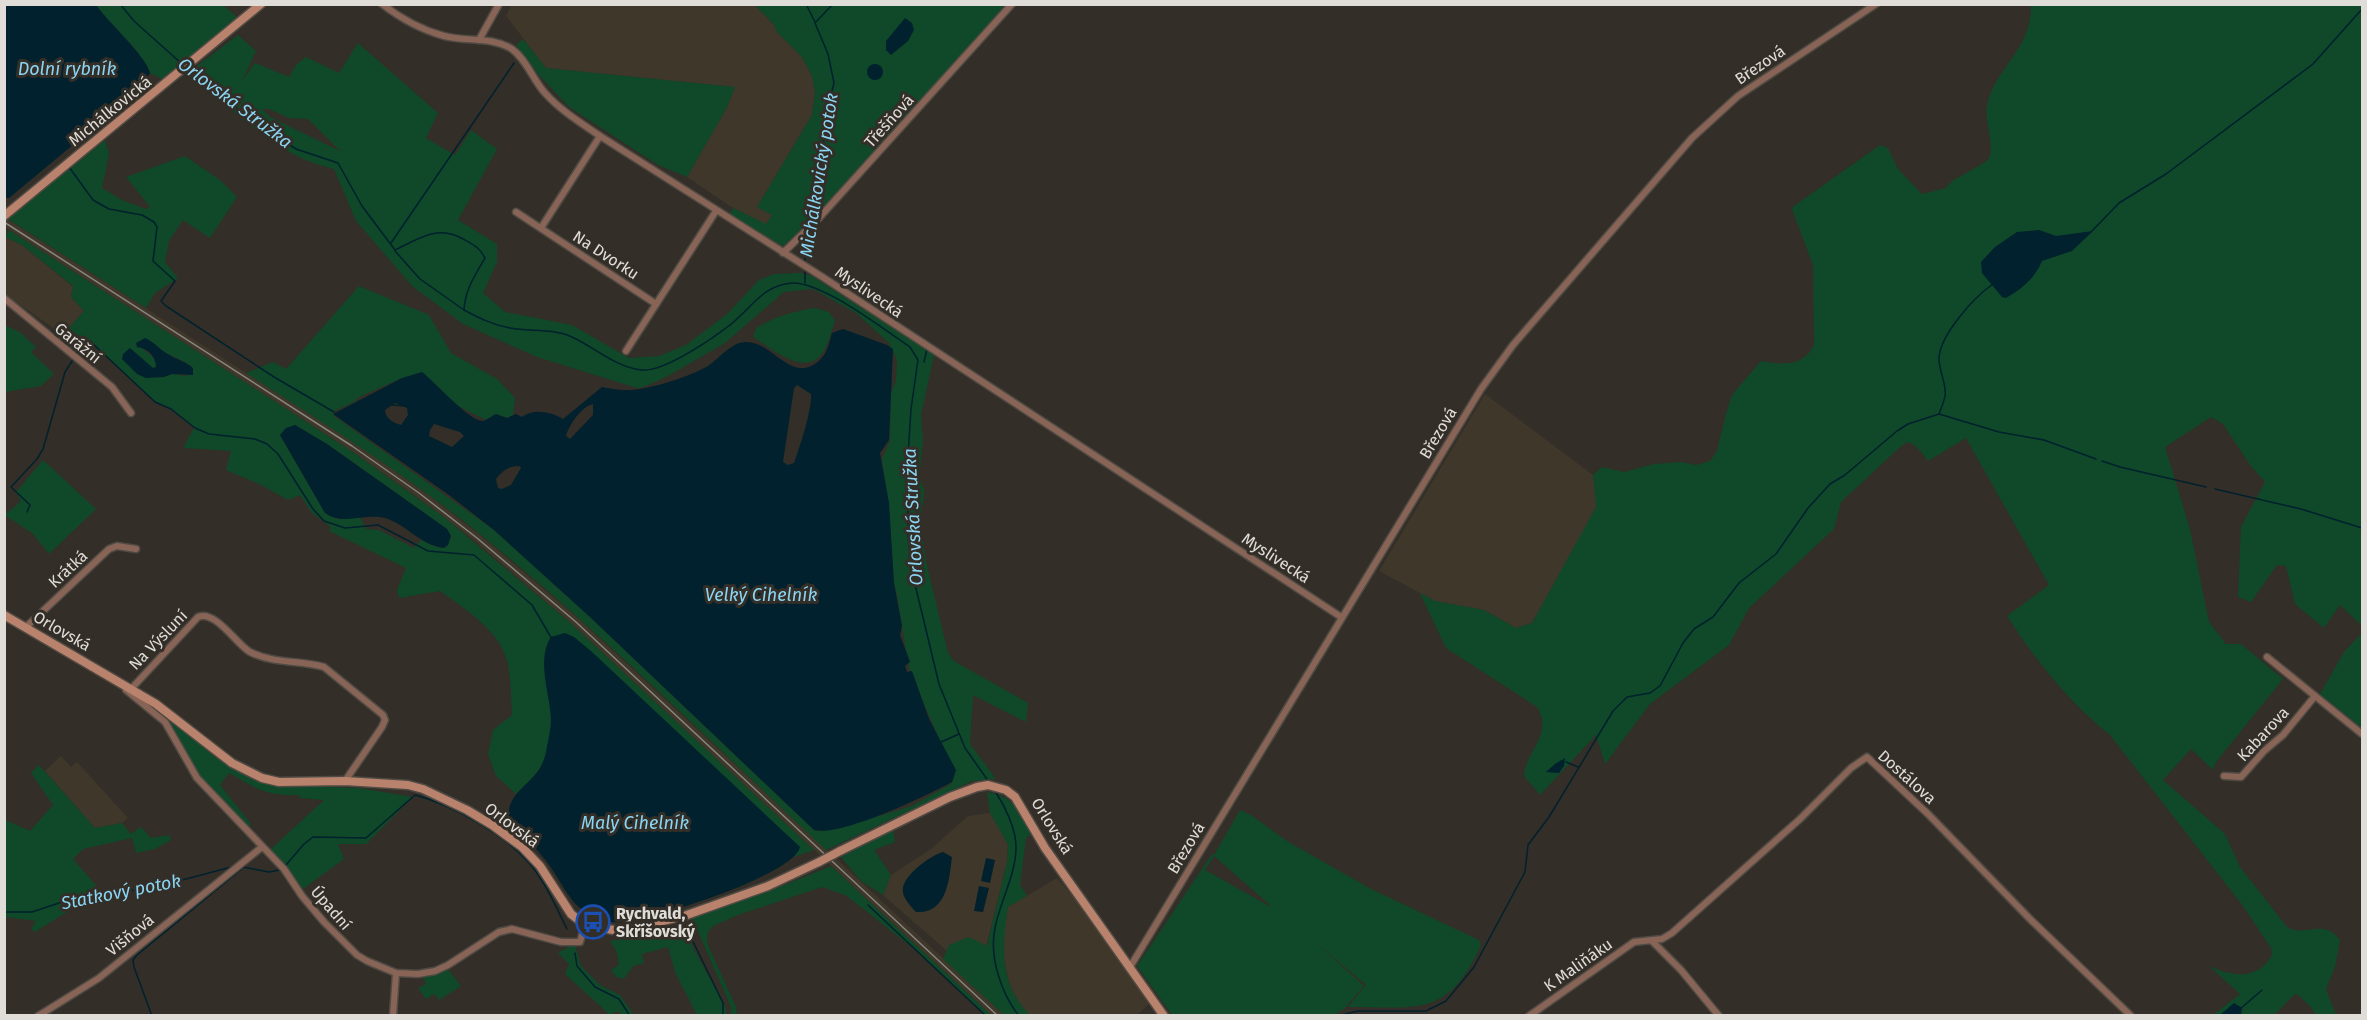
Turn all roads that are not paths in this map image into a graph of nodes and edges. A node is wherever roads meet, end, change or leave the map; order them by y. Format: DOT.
graph roads {
  1 [pos="261,4"];
  2 [pos="499,4"];
  3 [pos="1012,4"];
  4 [pos="1876,4"];
  5 [pos="384,5"];
  6 [pos="480,40"];
  7 [pos="600,136"];
  8 [pos="6,211"];
  9 [pos="716,211"];
  10 [pos="516,212"];
  11 [pos="541,228"];
  12 [pos="783,253"];
  13 [pos="4,298"];
  14 [pos="656,303"];
  15 [pos="626,351"];
  16 [pos="130,413"];
  17 [pos="135,549"];
  18 [pos="4,615"];
  19 [pos="1341,617"];
  20 [pos="26,627"];
  21 [pos="2267,657"];
  22 [pos="121,682"];
  23 [pos="131,689"];
  24 [pos="2315,696"];
  25 [pos="2362,734"];
  26 [pos="2224,776"];
  27 [pos="345,781"];
  28 [pos="262,847"];
  29 [pos="585,925"];
  30 [pos="1652,941"];
  31 [pos="1130,967"];
  32 [pos="396,973"];
  33 [pos="38,1016"];
  34 [pos="393,1016"];
  35 [pos="1164,1016"];
  36 [pos="1529,1016"];
  37 [pos="1719,1016"];
  38 [pos="2131,1016"];
  1 -- 8 [label="main road, Michálkovická"];
  2 -- 6 [label="street"];
  3 -- 12 [label="street, Třešňová"];
  4 -- 19 [label="street, Březová"];
  5 -- 6 [label="street, Myslivecká"];
  6 -- 7 [label="street, Myslivecká"];
  7 -- 9 [label="street, Myslivecká"];
  7 -- 11 [label="street"];
  9 -- 12 [label="street, Myslivecká"];
  9 -- 14 [label="street"];
  10 -- 11 [label="street, Na Dvorku"];
  11 -- 14 [label="street, Na Dvorku"];
  12 -- 19 [label="street, Myslivecká"];
  13 -- 16 [label="street, Garážní"];
  14 -- 15 [label="street"];
  17 -- 20 [label="street, Krátká"];
  18 -- 20 [label="main road, Orlovská"];
  19 -- 31 [label="street, Březová"];
  20 -- 22 [label="main road, Orlovská"];
  21 -- 24 [label="street"];
  22 -- 23 [label="main road, Orlovská"];
  22 -- 28 [label="street, Úpadní"];
  23 -- 27 [label="main road, Orlovská"];
  23 -- 27 [label="street, Na Výsluní"];
  24 -- 25 [label="street"];
  24 -- 26 [label="street, Kabarova"];
  27 -- 29 [label="main road, Orlovská"];
  28 -- 32 [label="street, Úpadní"];
  28 -- 33 [label="street, Višňová"];
  29 -- 31 [label="main road, Orlovská, bridge"];
  29 -- 32 [label="street, Úpadní"];
  30 -- 36 [label="street, K Maliňáku"];
  30 -- 37 [label="street"];
  30 -- 38 [label="street, Dostálova"];
  31 -- 35 [label="main road, Orlovská"];
  32 -- 34 [label="street"];
}
